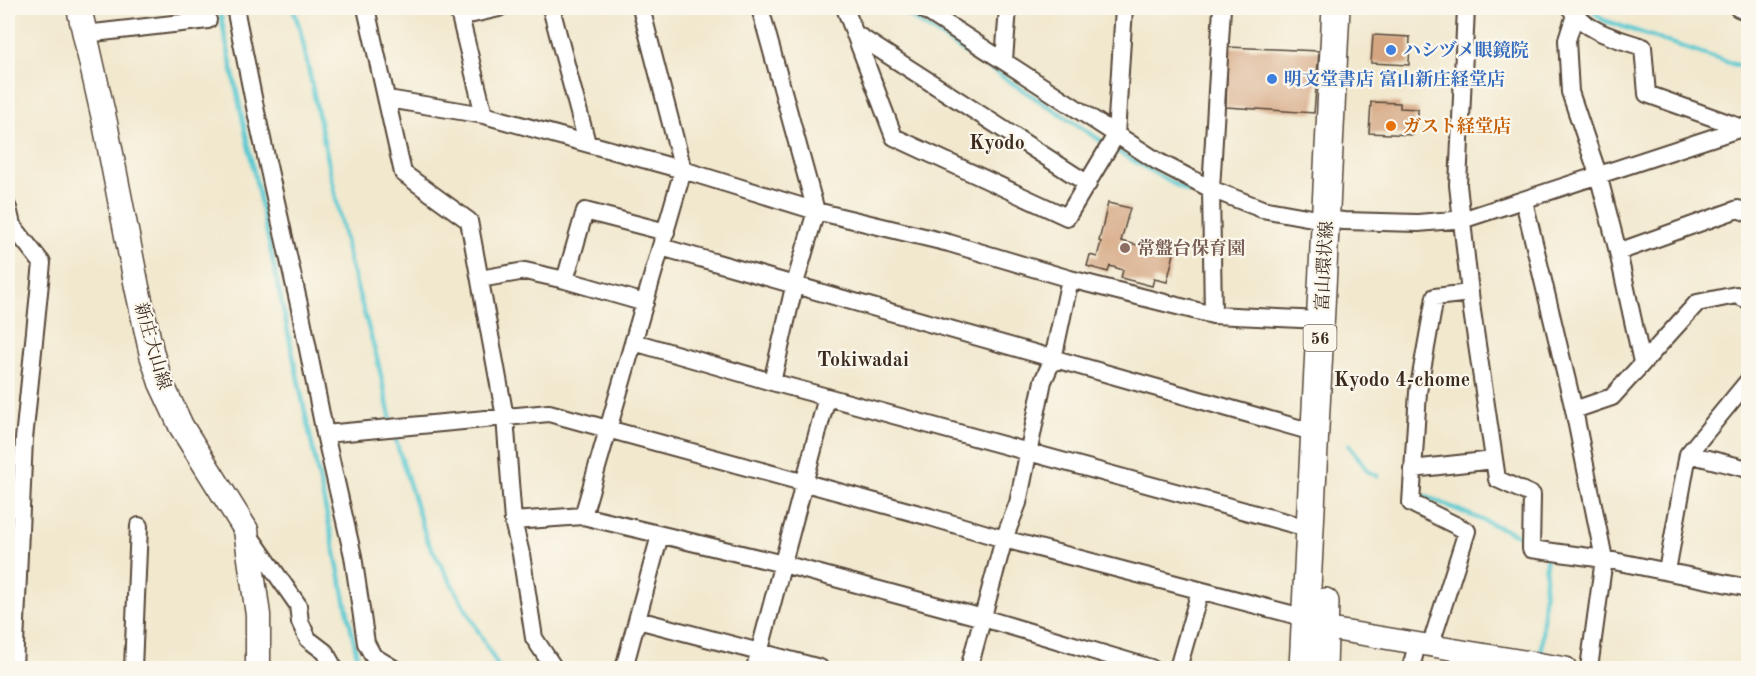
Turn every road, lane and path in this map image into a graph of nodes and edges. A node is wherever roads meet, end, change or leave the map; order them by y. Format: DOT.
graph roads {
  1 [pos="79,8"];
  2 [pos="235,8"];
  3 [pos="366,8"];
  4 [pos="499,8"];
  5 [pos="551,8"];
  6 [pos="641,8"];
  7 [pos="760,8"];
  8 [pos="844,8"];
  9 [pos="922,8"];
  10 [pos="1008,8"];
  11 [pos="1124,8"];
  12 [pos="1222,8"];
  13 [pos="1336,8"];
  14 [pos="1354,8"];
  15 [pos="1467,8"];
  16 [pos="1738,8"];
  17 [pos="1572,11"];
  18 [pos="459,12"];
  19 [pos="1749,12"];
  20 [pos="208,20"];
  21 [pos="854,33"];
  22 [pos="85,34"];
  23 [pos="1004,60"];
  24 [pos="388,99"];
  25 [pos="484,115"];
  26 [pos="1746,128"];
  27 [pos="1116,135"];
  28 [pos="586,143"];
  29 [pos="683,170"];
  30 [pos="1598,174"];
  31 [pos="1088,184"];
  32 [pos="1211,189"];
  33 [pos="1524,201"];
  34 [pos="8,208"];
  35 [pos="816,211"];
  36 [pos="1749,213"];
  37 [pos="1462,219"];
  38 [pos="1335,220"];
  39 [pos="10,225"];
  40 [pos="663,240"];
  41 [pos="1618,252"];
  42 [pos="480,279"];
  43 [pos="1070,279"];
  44 [pos="565,280"];
  45 [pos="794,287"];
  46 [pos="1470,293"];
  47 [pos="1749,300"];
  48 [pos="645,303"];
  49 [pos="1213,315"];
  50 [pos="1322,320"];
  51 [pos="634,342"];
  52 [pos="1053,359"];
  53 [pos="1642,362"];
  54 [pos="1749,381"];
  55 [pos="772,382"];
  56 [pos="827,397"];
  57 [pos="1574,410"];
  58 [pos="506,417"];
  59 [pos="608,430"];
  60 [pos="1316,433"];
  61 [pos="324,434"];
  62 [pos="16,439"];
  63 [pos="1028,452"];
  64 [pos="1688,454"];
  65 [pos="1494,459"];
  66 [pos="1412,469"];
  67 [pos="1749,469"];
  68 [pos="805,484"];
  69 [pos="583,516"];
  70 [pos="513,522"];
  71 [pos="139,526"];
  72 [pos="1311,529"];
  73 [pos="246,530"];
  74 [pos="660,535"];
  75 [pos="1004,539"];
  76 [pos="1604,559"];
  77 [pos="783,564"];
  78 [pos="1667,571"];
  79 [pos="1749,588"];
  80 [pos="1200,591"];
  81 [pos="983,618"];
  82 [pos="638,620"];
  83 [pos="1315,623"];
  84 [pos="1424,645"];
  85 [pos="758,661"];
  86 [pos="14,669"];
  87 [pos="133,669"];
  88 [pos="258,669"];
  89 [pos="334,669"];
  90 [pos="393,669"];
  91 [pos="554,669"];
  92 [pos="624,669"];
  93 [pos="820,669"];
  94 [pos="969,669"];
  95 [pos="1151,669"];
  96 [pos="1178,669"];
  97 [pos="1303,669"];
  98 [pos="1323,669"];
  99 [pos="1412,669"];
  100 [pos="1566,669"];
  101 [pos="1589,669"];
  1 -- 22 [label="main road, 新庄大山線"];
  2 -- 61 [label="street"];
  3 -- 24 [label="street"];
  4 -- 18 [label="street"];
  5 -- 28 [label="street"];
  6 -- 29 [label="street"];
  7 -- 35 [label="street"];
  8 -- 21 [label="street"];
  9 -- 23 [label="street"];
  10 -- 23 [label="street"];
  11 -- 27 [label="street"];
  12 -- 32 [label="street"];
  13 -- 38 [label="main road, 富山環状線 / 56"];
  14 -- 38 [label="main road, 富山環状線 / 56"];
  15 -- 37 [label="street"];
  16 -- 19 [label="street"];
  17 -- 26 [label="street"];
  17 -- 30 [label="street"];
  18 -- 25 [label="street"];
  20 -- 22 [label="street"];
  21 -- 31 [label="street"];
  21 -- 31 [label="street"];
  22 -- 73 [label="main road, 新庄大山線"];
  23 -- 27 [label="street"];
  24 -- 25 [label="street"];
  24 -- 42 [label="street"];
  25 -- 28 [label="street"];
  26 -- 30 [label="street"];
  27 -- 31 [label="street"];
  27 -- 32 [label="street"];
  28 -- 29 [label="street"];
  29 -- 35 [label="street"];
  29 -- 40 [label="street"];
  30 -- 33 [label="street"];
  30 -- 41 [label="street"];
  32 -- 38 [label="street"];
  32 -- 49 [label="street"];
  33 -- 37 [label="street"];
  33 -- 57 [label="street"];
  34 -- 39 [label="street"];
  35 -- 43 [label="street"];
  35 -- 45 [label="street"];
  36 -- 41 [label="street"];
  37 -- 38 [label="street"];
  37 -- 46 [label="street"];
  38 -- 50 [label="main road, 富山環状線 / 56"];
  38 -- 83 [label="main road, 富山環状線 / 56"];
  39 -- 62 [label="street"];
  40 -- 44 [label="street"];
  40 -- 45 [label="street"];
  40 -- 48 [label="street"];
  41 -- 53 [label="street"];
  42 -- 44 [label="street"];
  42 -- 58 [label="street"];
  43 -- 49 [label="street"];
  43 -- 52 [label="street"];
  44 -- 48 [label="street"];
  45 -- 52 [label="street"];
  45 -- 55 [label="street"];
  46 -- 65 [label="street"];
  46 -- 66 [label="street"];
  47 -- 53 [label="street"];
  48 -- 51 [label="street"];
  49 -- 50 [label="street"];
  50 -- 60 [label="main road, 富山環状線 / 56"];
  51 -- 55 [label="street"];
  51 -- 59 [label="street"];
  52 -- 60 [label="street"];
  52 -- 63 [label="street"];
  53 -- 57 [label="street"];
  54 -- 64 [label="street"];
  55 -- 56 [label="street"];
  56 -- 63 [label="street"];
  56 -- 68 [label="street"];
  57 -- 76 [label="street"];
  58 -- 59 [label="street"];
  58 -- 61 [label="street"];
  58 -- 70 [label="street"];
  59 -- 68 [label="street"];
  59 -- 69 [label="street"];
  60 -- 72 [label="main road, 富山環状線 / 56"];
  61 -- 90 [label="street"];
  62 -- 86 [label="street"];
  63 -- 72 [label="street"];
  63 -- 75 [label="street"];
  64 -- 67 [label="street"];
  64 -- 78 [label="street"];
  65 -- 66 [label="street"];
  65 -- 76 [label="street"];
  66 -- 84 [label="street"];
  68 -- 75 [label="street"];
  68 -- 77 [label="street"];
  69 -- 70 [label="street"];
  69 -- 74 [label="street"];
  70 -- 91 [label="street"];
  71 -- 87 [label="street"];
  72 -- 83 [label="main road, 富山環状線 / 56"];
  73 -- 88 [label="main road, 新庄大山線"];
  73 -- 89 [label="street"];
  74 -- 77 [label="street"];
  74 -- 82 [label="street"];
  75 -- 80 [label="street"];
  75 -- 81 [label="street"];
  76 -- 78 [label="street"];
  76 -- 101 [label="street"];
  77 -- 81 [label="street"];
  77 -- 85 [label="street"];
  78 -- 79 [label="street"];
  80 -- 83 [label="street"];
  80 -- 96 [label="street"];
  81 -- 94 [label="street"];
  81 -- 95 [label="street"];
  82 -- 85 [label="street"];
  82 -- 92 [label="street"];
  83 -- 84 [label="street"];
  83 -- 97 [label="main road, 富山環状線 / 56"];
  83 -- 98 [label="main road, 富山環状線 / 56"];
  84 -- 99 [label="street"];
  84 -- 100 [label="street"];
  85 -- 93 [label="street"];
}
